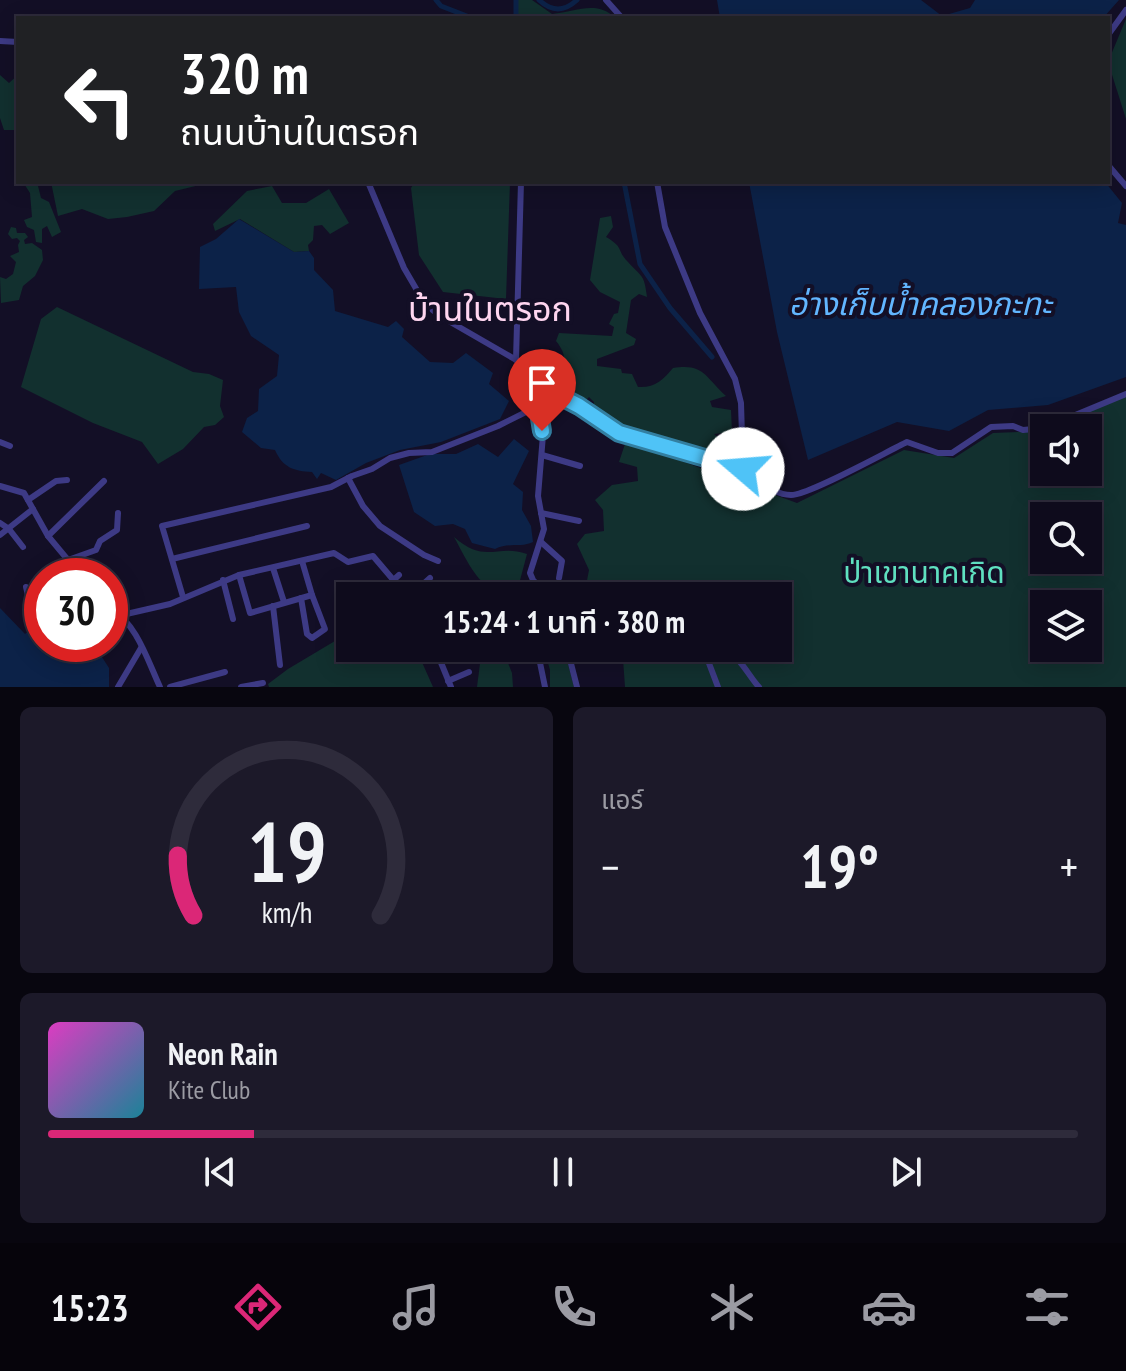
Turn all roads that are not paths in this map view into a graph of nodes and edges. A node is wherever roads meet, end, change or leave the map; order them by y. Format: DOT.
graph roads {
  1 [pos="606,0"];
  2 [pos="1126,10"];
  3 [pos="620,16"];
  4 [pos="1110,32"];
  5 [pos="1110,167"];
  6 [pos="369,184"];
  7 [pos="521,184"];
  8 [pos="657,184"];
  9 [pos="1126,186"];
  10 [pos="516,360"];
  11 [pos="535,387"];
  12 [pos="1126,394"];
  13 [pos="538,406"];
  14 [pos="0,442"];
  15 [pos="10,446"];
  16 [pos="542,455"];
  17 [pos="580,466"];
  18 [pos="743,469"];
  19 [pos="348,478"];
  20 [pos="67,480"];
  21 [pos="104,481"];
  22 [pos="0,486"];
  23 [pos="28,500"];
  24 [pos="33,509"];
  25 [pos="118,513"];
  26 [pos="541,513"];
  27 [pos="579,521"];
  28 [pos="0,523"];
  29 [pos="307,526"];
  30 [pos="9,529"];
  31 [pos="0,535"];
  32 [pos="48,536"];
  33 [pos="541,542"];
  34 [pos="23,547"];
  35 [pos="66,558"];
  36 [pos="74,558"];
  37 [pos="172,559"];
  38 [pos="302,561"];
  39 [pos="438,561"];
  40 [pos="273,568"];
  41 [pos="239,575"];
  42 [pos="396,577"];
  43 [pos="430,578"];
  44 [pos="559,578"];
  45 [pos="223,580"];
  46 [pos="391,582"];
  47 [pos="399,582"];
  48 [pos="425,582"];
  49 [pos="535,582"];
  50 [pos="312,595"];
  51 [pos="183,597"];
  52 [pos="301,598"];
  53 [pos="284,602"];
  54 [pos="273,606"];
  55 [pos="128,614"];
  56 [pos="233,619"];
  57 [pos="128,622"];
  58 [pos="141,648"];
  59 [pos="440,662"];
  60 [pos="540,662"];
  61 [pos="571,662"];
  62 [pos="280,665"];
  63 [pos="225,672"];
  64 [pos="469,672"];
  65 [pos="263,683"];
  66 [pos="450,684"];
  67 [pos="118,687"];
  68 [pos="160,687"];
  69 [pos="170,687"];
  70 [pos="241,687"];
  71 [pos="545,687"];
  72 [pos="577,687"];
  73 [pos="718,687"];
  74 [pos="759,687"];
  1 -- 3 [label="street"];
  2 -- 4 [label="street"];
  5 -- 9 [label="street"];
  6 -- 10 [label="street"];
  7 -- 10 [label="street"];
  8 -- 18 [label="street"];
  10 -- 11 [label="street"];
  11 -- 13 [label="street"];
  11 -- 18 [label="street"];
  12 -- 18 [label="street"];
  13 -- 16 [label="street"];
  13 -- 19 [label="street"];
  14 -- 15 [label="street"];
  16 -- 17 [label="street"];
  16 -- 26 [label="street"];
  19 -- 37 [label="street"];
  19 -- 39 [label="street"];
  20 -- 23 [label="street"];
  21 -- 32 [label="street"];
  22 -- 23 [label="street"];
  23 -- 24 [label="street"];
  24 -- 30 [label="street"];
  24 -- 32 [label="street"];
  25 -- 36 [label="street"];
  26 -- 27 [label="street"];
  26 -- 33 [label="street"];
  28 -- 30 [label="street"];
  29 -- 37 [label="street"];
  30 -- 31 [label="street"];
  30 -- 34 [label="street"];
  32 -- 35 [label="street"];
  33 -- 44 [label="street"];
  33 -- 49 [label="street"];
  37 -- 51 [label="street"];
  38 -- 40 [label="street"];
  38 -- 42 [label="street"];
  38 -- 50 [label="street"];
  40 -- 41 [label="street"];
  40 -- 53 [label="street"];
  41 -- 45 [label="street"];
  41 -- 54 [label="street"];
  42 -- 46 [label="street"];
  42 -- 47 [label="street"];
  43 -- 48 [label="street"];
  45 -- 51 [label="street"];
  45 -- 56 [label="street"];
  50 -- 52 [label="street"];
  50 -- 52 [label="street"];
  51 -- 55 [label="street"];
  52 -- 53 [label="street"];
  53 -- 54 [label="street"];
  54 -- 62 [label="street"];
  57 -- 58 [label="street"];
  58 -- 67 [label="street"];
  58 -- 68 [label="street"];
  59 -- 66 [label="street"];
  60 -- 71 [label="street"];
  61 -- 72 [label="street"];
  63 -- 69 [label="street"];
  64 -- 66 [label="street"];
  65 -- 70 [label="street"];
  73 -- 74 [label="street"];
}
